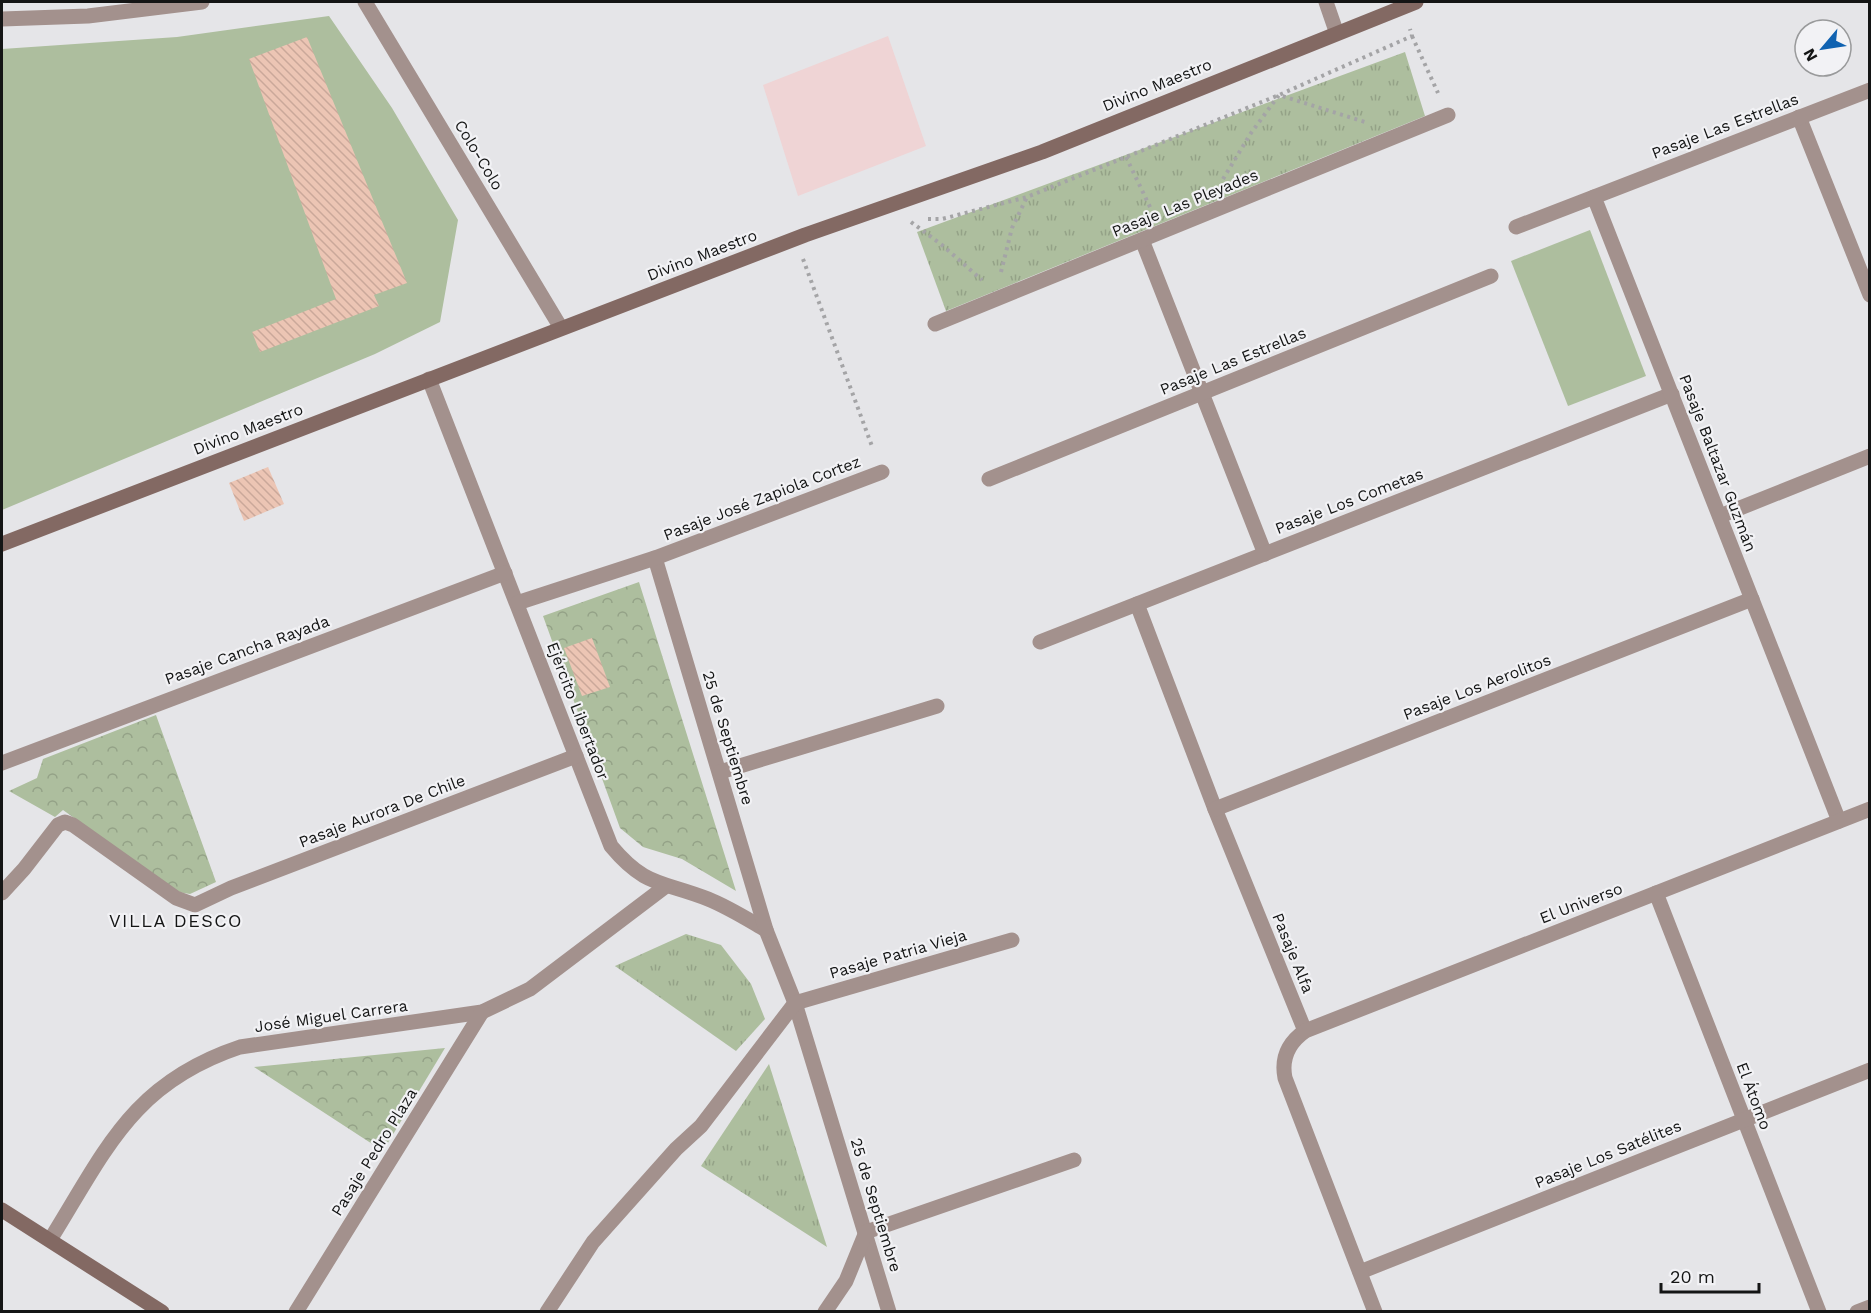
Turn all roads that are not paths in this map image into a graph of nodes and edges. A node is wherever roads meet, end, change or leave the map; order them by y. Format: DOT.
graph roads {
  1 [pos="202,2"];
  2 [pos="365,2"];
  3 [pos="1326,2"];
  4 [pos="1416,2"];
  5 [pos="2,19"];
  6 [pos="1336,31"];
  7 [pos="1869,90"];
  8 [pos="1448,115"];
  9 [pos="1799,117"];
  10 [pos="1594,197"];
  11 [pos="1516,227"];
  12 [pos="1142,240"];
  13 [pos="1491,276"];
  14 [pos="1869,295"];
  15 [pos="935,324"];
  16 [pos="561,328"];
  17 [pos="429,379"];
  18 [pos="1202,394"];
  19 [pos="1672,394"];
  20 [pos="1869,456"];
  21 [pos="882,472"];
  22 [pos="989,478"];
  23 [pos="1720,516"];
  24 [pos="2,544"];
  25 [pos="1264,554"];
  26 [pos="655,558"];
  27 [pos="505,573"];
  28 [pos="1752,599"];
  29 [pos="517,603"];
  30 [pos="1137,604"];
  31 [pos="1040,642"];
  32 [pos="937,706"];
  33 [pos="576,756"];
  34 [pos="2,763"];
  35 [pos="720,772"];
  36 [pos="1215,809"];
  37 [pos="1869,809"];
  38 [pos="1839,821"];
  39 [pos="666,886"];
  40 [pos="2,893"];
  41 [pos="1656,893"];
  42 [pos="766,930"];
  43 [pos="1012,940"];
  44 [pos="795,1003"];
  45 [pos="482,1012"];
  46 [pos="1305,1031"];
  47 [pos="1869,1070"];
  48 [pos="1744,1119"];
  49 [pos="1074,1160"];
  50 [pos="2,1210"];
  51 [pos="866,1232"];
  52 [pos="50,1240"];
  53 [pos="1360,1272"];
  54 [pos="1869,1307"];
  55 [pos="162,1311"];
  56 [pos="296,1311"];
  57 [pos="547,1311"];
  58 [pos="825,1311"];
  59 [pos="889,1311"];
  60 [pos="1375,1311"];
  61 [pos="1819,1311"];
  62 [pos="1857,1311"];
  1 -- 5 [label="street"];
  2 -- 16 [label="street, Colo-Colo"];
  3 -- 6 [label="street"];
  4 -- 6 [label="street, Divino Maestro"];
  6 -- 16 [label="street, Divino Maestro"];
  7 -- 9 [label="street, Pasaje Las Estrellas"];
  8 -- 12 [label="street, Pasaje Las Pleyades"];
  9 -- 10 [label="street, Pasaje Las Estrellas"];
  9 -- 14 [label="street"];
  10 -- 11 [label="street"];
  10 -- 19 [label="street, Pasaje Baltazar Guzmán"];
  12 -- 15 [label="street, Pasaje Las Pleyades"];
  12 -- 18 [label="street"];
  13 -- 18 [label="street, Pasaje Las Estrellas"];
  16 -- 17 [label="street, Divino Maestro"];
  17 -- 24 [label="street, Divino Maestro"];
  17 -- 27 [label="street, Ejército Libertador"];
  18 -- 22 [label="street, Pasaje Las Estrellas"];
  18 -- 25 [label="street"];
  19 -- 23 [label="street, Pasaje Baltazar Guzmán"];
  19 -- 25 [label="street, Pasaje Los Cometas"];
  20 -- 23 [label="street"];
  21 -- 26 [label="street, Pasaje José Zapiola Cortez"];
  23 -- 28 [label="street, Pasaje Baltazar Guzmán"];
  25 -- 30 [label="street, Pasaje Los Cometas"];
  26 -- 29 [label="street, Pasaje José Zapiola Cortez"];
  26 -- 35 [label="street, 25 de Septiembre"];
  27 -- 29 [label="street, Ejército Libertador"];
  27 -- 34 [label="street, Pasaje Cancha Rayada"];
  28 -- 36 [label="street, Pasaje Los Aerolitos"];
  28 -- 38 [label="street, Pasaje Baltazar Guzmán"];
  29 -- 33 [label="street, Ejército Libertador"];
  30 -- 31 [label="street, Pasaje Los Cometas"];
  30 -- 36 [label="street, Pasaje Alfa"];
  32 -- 35 [label="street"];
  33 -- 39 [label="street, Ejército Libertador"];
  33 -- 40 [label="street, Pasaje Aurora De Chile"];
  35 -- 42 [label="street, 25 de Septiembre"];
  36 -- 46 [label="street, Pasaje Alfa"];
  37 -- 38 [label="street, El Universo"];
  38 -- 41 [label="street, El Universo"];
  39 -- 42 [label="street, Ejército Libertador"];
  39 -- 45 [label="street, José Miguel Carrera"];
  41 -- 46 [label="street, El Universo"];
  41 -- 48 [label="street, El Átomo"];
  42 -- 44 [label="street, 25 de Septiembre"];
  43 -- 44 [label="street, Pasaje Patria Vieja"];
  44 -- 51 [label="street, 25 de Septiembre"];
  44 -- 57 [label="street"];
  45 -- 52 [label="street, José Miguel Carrera"];
  45 -- 56 [label="street, Pasaje Pedro Plaza"];
  46 -- 53 [label="street"];
  47 -- 48 [label="street, Pasaje Los Satélites"];
  48 -- 53 [label="street, Pasaje Los Satélites"];
  48 -- 61 [label="street, El Átomo"];
  49 -- 51 [label="street"];
  50 -- 52 [label="street"];
  51 -- 58 [label="street"];
  51 -- 59 [label="street, 25 de Septiembre"];
  52 -- 55 [label="street"];
  53 -- 60 [label="street"];
  54 -- 62 [label="street"];
}
